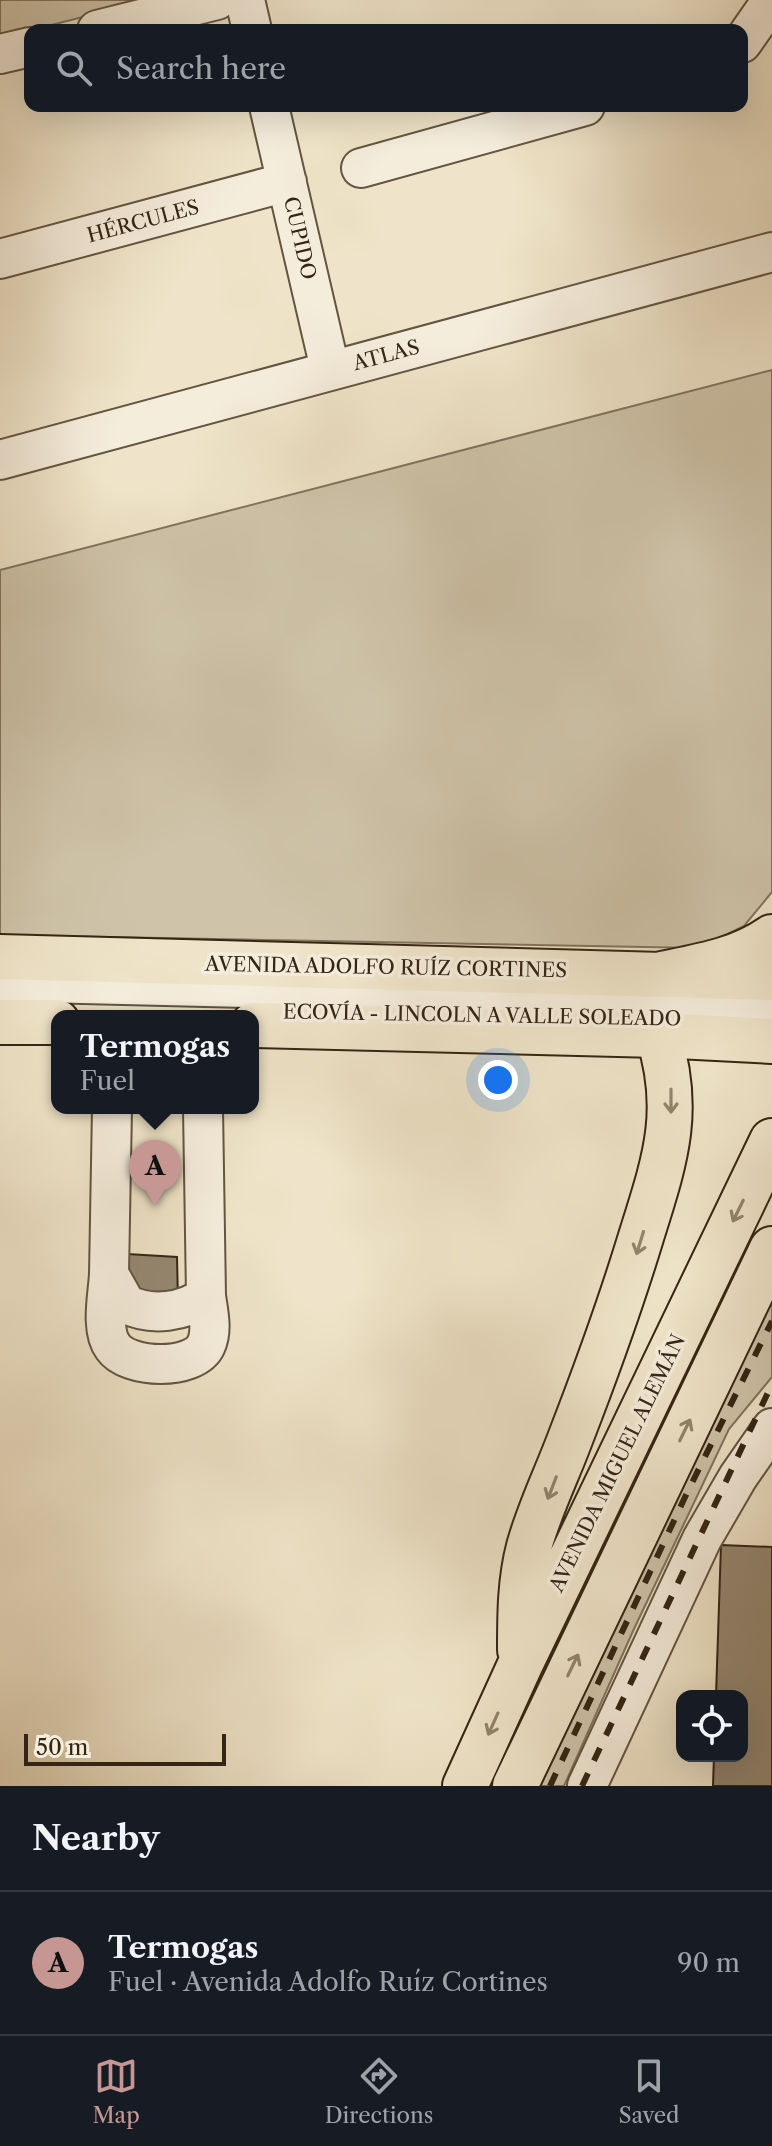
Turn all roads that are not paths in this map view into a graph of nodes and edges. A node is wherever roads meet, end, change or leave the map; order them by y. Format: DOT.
graph roads {
  1 [pos="217,0"];
  2 [pos="245,0"];
  3 [pos="772,0"];
  4 [pos="121,24"];
  5 [pos="251,24"];
  6 [pos="748,34"];
  7 [pos="24,48"];
  8 [pos="0,54"];
  9 [pos="270,112"];
  10 [pos="563,112"];
  11 [pos="361,168"];
  12 [pos="287,182"];
  13 [pos="772,252"];
  14 [pos="0,259"];
  15 [pos="330,369"];
  16 [pos="0,460"];
  17 [pos="772,937"];
  18 [pos="0,957"];
  19 [pos="662,974"];
  20 [pos="772,978"];
  21 [pos="0,982"];
  22 [pos="772,1001"];
  23 [pos="0,1004"];
  24 [pos="772,1021"];
  25 [pos="0,1022"];
  26 [pos="51,1022"];
  27 [pos="259,1025"];
  28 [pos="658,1035"];
  29 [pos="772,1041"];
  30 [pos="112,1114"];
  31 [pos="203,1114"];
  32 [pos="772,1141"];
  33 [pos="772,1249"];
  34 [pos="109,1274"];
  35 [pos="206,1296"];
  36 [pos="772,1428"];
  37 [pos="755,1482"];
  38 [pos="520,1665"];
  39 [pos="465,1786"];
  40 [pos="515,1786"];
  41 [pos="587,1786"];
  1 -- 4 [label="street"];
  2 -- 5 [label="street"];
  3 -- 6 [label="street"];
  7 -- 8 [label="street"];
  9 -- 12 [label="street, CUPIDO"];
  10 -- 11 [label="street"];
  12 -- 14 [label="street, HÉRCULES"];
  12 -- 15 [label="street, CUPIDO"];
  13 -- 15 [label="street, ATLAS"];
  15 -- 16 [label="street, ATLAS"];
  17 -- 19 [label="main road"];
  18 -- 19 [label="main road, AVENIDA ADOLFO RUÍZ CORTINES"];
  19 -- 20 [label="main road, AVENIDA ADOLFO RUÍZ CORTINES"];
  21 -- 22 [label="street"];
  23 -- 24 [label="street, ECOVÍA - LINCOLN A VALLE SOLEADO"];
  25 -- 26 [label="main road"];
  27 -- 28 [label="main road"];
  28 -- 29 [label="main road"];
  28 -- 38 [label="main road, one-way"];
  30 -- 34 [label="street"];
  31 -- 35 [label="street"];
  32 -- 38 [label="main road, AVENIDA MIGUEL ALEMÁN, one-way"];
  40 -- 33 [label="main road, one-way"];
  34 -- 35 [label="street"];
  34 -- 35 [label="street"];
  36 -- 37 [label="street"];
  37 -- 41 [label="street"];
  38 -- 39 [label="main road, AVENIDA MIGUEL ALEMÁN, one-way"];
}
